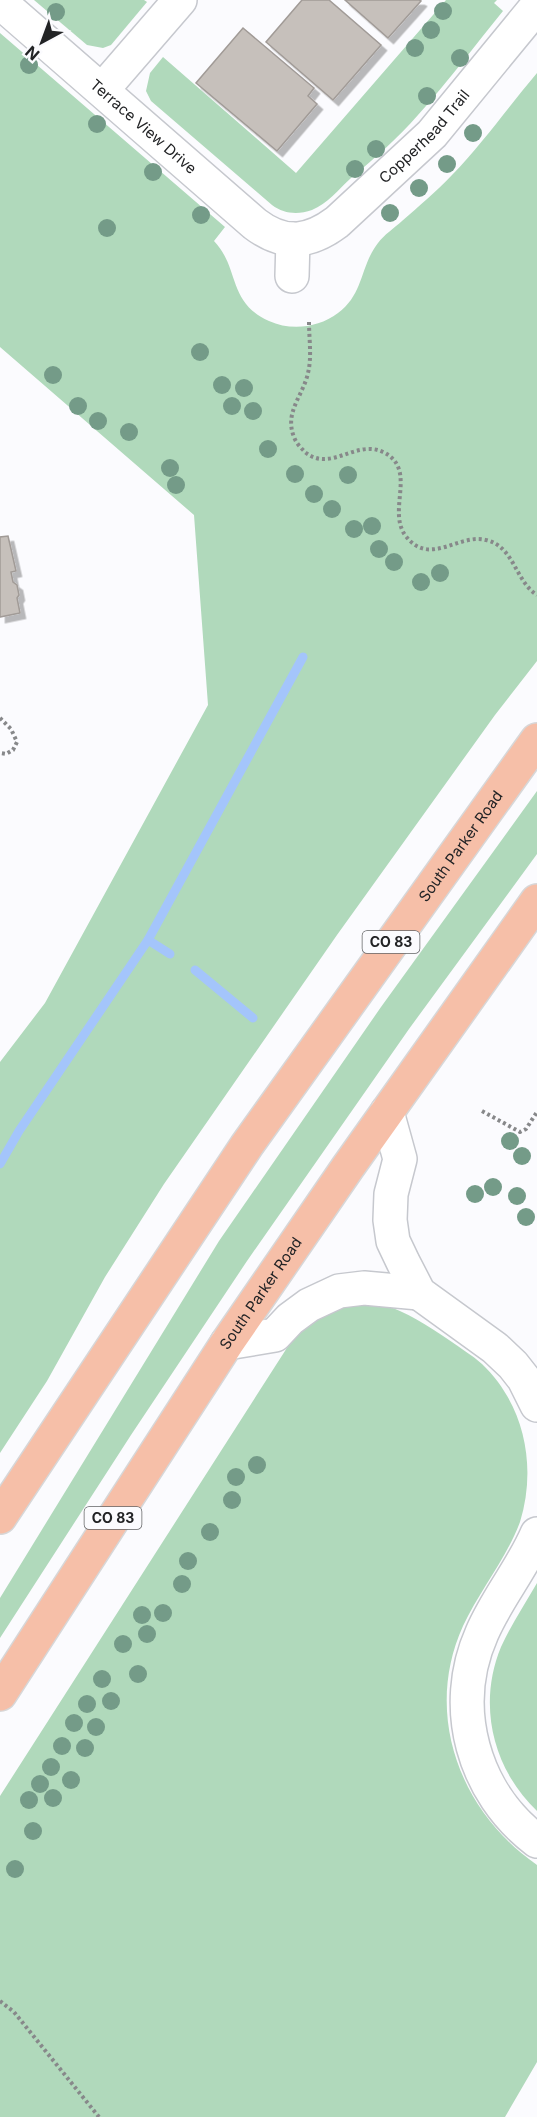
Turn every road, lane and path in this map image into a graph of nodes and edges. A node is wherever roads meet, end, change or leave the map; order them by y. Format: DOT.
graph roads {
  1 [pos="180,0"];
  2 [pos="0,2"];
  3 [pos="537,6"];
  4 [pos="103,90"];
  5 [pos="293,239"];
  6 [pos="292,276"];
  7 [pos="309,322"];
  8 [pos="537,595"];
  9 [pos="0,718"];
  10 [pos="537,740"];
  11 [pos="0,753"];
  12 [pos="537,902"];
  13 [pos="482,1111"];
  14 [pos="387,1112"];
  15 [pos="537,1112"];
  16 [pos="419,1293"];
  17 [pos="227,1343"];
  18 [pos="532,1386"];
  19 [pos="0,1517"];
  20 [pos="537,1534"];
  21 [pos="0,1694"];
  22 [pos="537,1841"];
  23 [pos="0,2001"];
  24 [pos="99,2117"];
  1 -- 4 [label="street"];
  2 -- 4 [label="street, Terrace View Drive"];
  3 -- 5 [label="street, Copperhead Trail"];
  4 -- 5 [label="street, Terrace View Drive"];
  5 -- 6 [label="street"];
  7 -- 8 [label="path"];
  9 -- 11 [label="path"];
  10 -- 19 [label="highway, South Parker Road / CO 83"];
  12 -- 14 [label="highway, South Parker Road / CO 83"];
  13 -- 15 [label="path"];
  14 -- 16 [label="street"];
  14 -- 17 [label="highway, South Parker Road / CO 83"];
  16 -- 17 [label="street"];
  16 -- 18 [label="street"];
  17 -- 21 [label="highway, South Parker Road / CO 83"];
  20 -- 22 [label="street"];
  23 -- 24 [label="path"];
}
